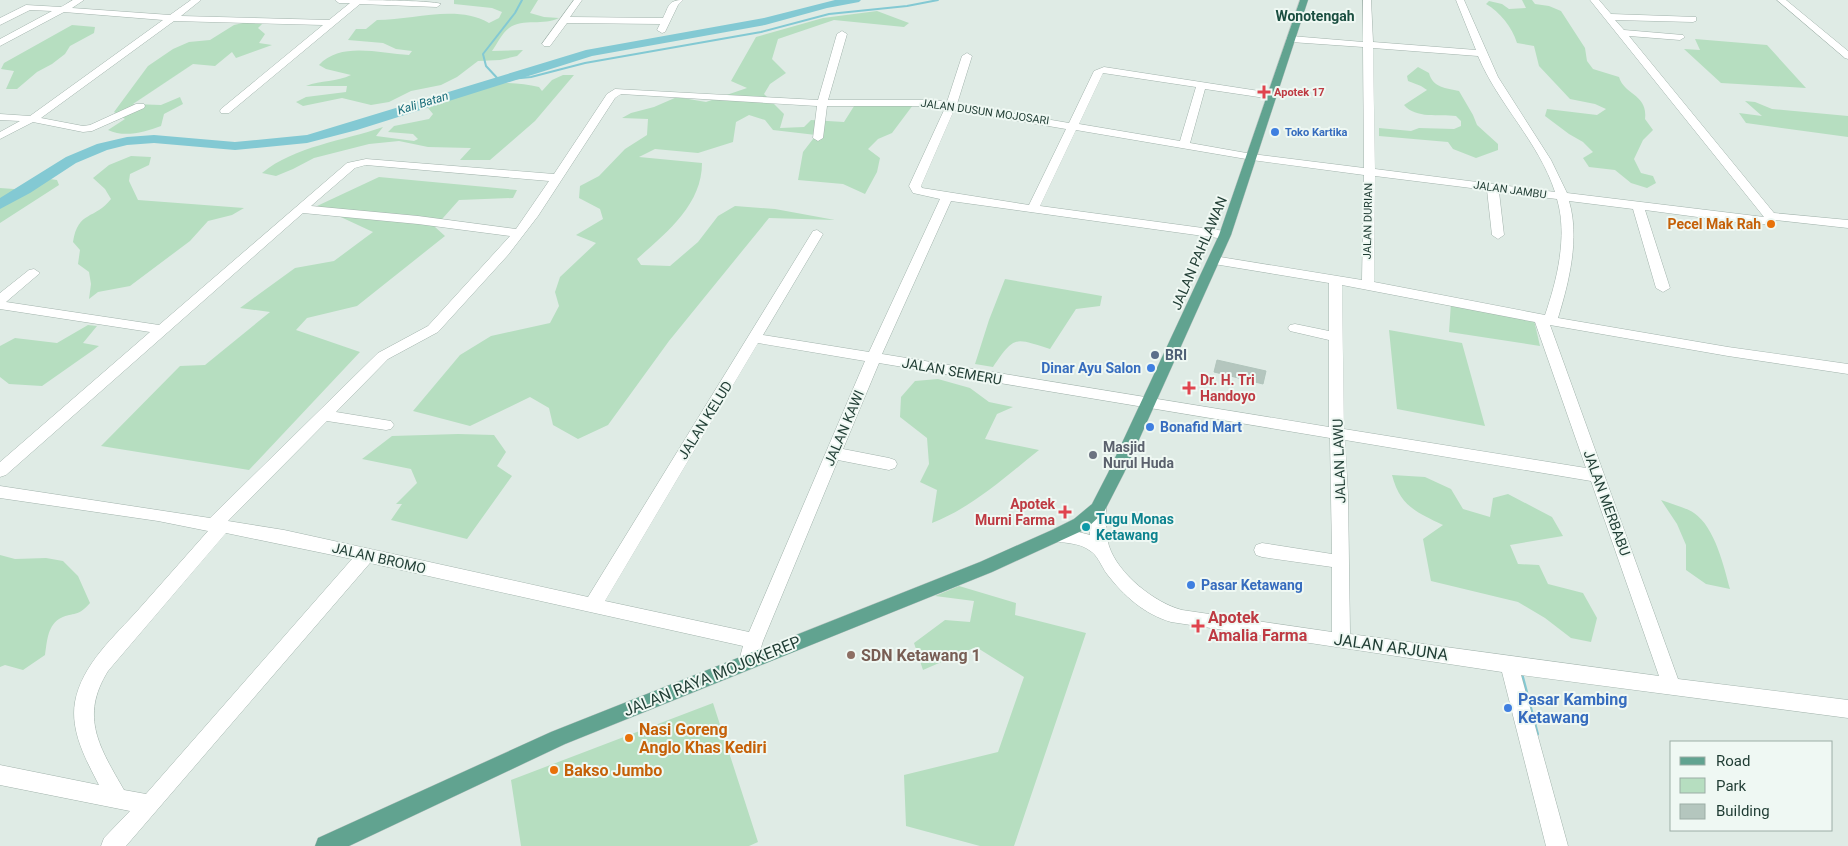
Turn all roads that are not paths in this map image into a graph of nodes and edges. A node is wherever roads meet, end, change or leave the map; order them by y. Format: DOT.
graph roads {
  1 [pos="80,0"];
  2 [pos="197,0"];
  3 [pos="338,0"];
  4 [pos="578,0"];
  5 [pos="679,0"];
  6 [pos="1304,0"];
  7 [pos="1367,0"];
  8 [pos="1460,0"];
  9 [pos="1594,0"];
  10 [pos="1782,0"];
  11 [pos="358,1"];
  12 [pos="407,2"];
  13 [pos="437,4"];
  14 [pos="62,9"];
  15 [pos="1608,17"];
  16 [pos="172,18"];
  17 [pos="1693,19"];
  18 [pos="565,20"];
  19 [pos="0,22"];
  20 [pos="332,23"];
  21 [pos="1620,33"];
  22 [pos="842,34"];
  23 [pos="1680,37"];
  24 [pos="1291,39"];
  25 [pos="0,44"];
  26 [pos="547,44"];
  27 [pos="1367,44"];
  28 [pos="1482,53"];
  29 [pos="967,56"];
  30 [pos="1848,56"];
  31 [pos="1201,86"];
  32 [pos="1272,96"];
  33 [pos="822,103"];
  34 [pos="951,105"];
  35 [pos="140,106"];
  36 [pos="225,111"];
  37 [pos="0,116"];
  38 [pos="32,119"];
  39 [pos="1074,126"];
  40 [pos="0,136"];
  41 [pos="818,138"];
  42 [pos="1184,145"];
  43 [pos="1252,156"];
  44 [pos="1369,172"];
  45 [pos="556,178"];
  46 [pos="1494,188"];
  47 [pos="946,197"];
  48 [pos="1562,197"];
  49 [pos="1638,206"];
  50 [pos="300,209"];
  51 [pos="1033,209"];
  52 [pos="1769,218"];
  53 [pos="1848,224"];
  54 [pos="519,233"];
  55 [pos="817,234"];
  56 [pos="1224,235"];
  57 [pos="1498,235"];
  58 [pos="1214,260"];
  59 [pos="34,273"];
  60 [pos="1335,281"];
  61 [pos="1368,285"];
  62 [pos="1663,288"];
  63 [pos="0,300"];
  64 [pos="0,305"];
  65 [pos="1545,320"];
  66 [pos="1295,328"];
  67 [pos="164,330"];
  68 [pos="1337,337"];
  69 [pos="755,338"];
  70 [pos="874,357"];
  71 [pos="1848,369"];
  72 [pos="1149,403"];
  73 [pos="322,415"];
  74 [pos="386,425"];
  75 [pos="1337,434"];
  76 [pos="833,452"];
  77 [pos="889,464"];
  78 [pos="0,471"];
  79 [pos="1597,476"];
  80 [pos="0,492"];
  81 [pos="1098,508"];
  82 [pos="217,527"];
  83 [pos="1058,535"];
  84 [pos="1102,550"];
  85 [pos="1262,550"];
  86 [pos="366,555"];
  87 [pos="1341,562"];
  88 [pos="592,606"];
  89 [pos="1341,641"];
  90 [pos="754,642"];
  91 [pos="748,661"];
  92 [pos="1510,669"];
  93 [pos="1672,687"];
  94 [pos="1848,709"];
  95 [pos="0,775"];
  96 [pos="118,799"];
  97 [pos="150,805"];
  98 [pos="112,846"];
  99 [pos="326,846"];
  100 [pos="1557,846"];
  1 -- 14 [label="street"];
  2 -- 16 [label="street"];
  3 -- 11 [label="street"];
  4 -- 18 [label="street"];
  5 -- 18 [label="street"];
  6 -- 24 [label="main road, JALAN PAHLAWAN"];
  7 -- 27 [label="street, JALAN DURIAN"];
  8 -- 28 [label="street"];
  9 -- 15 [label="street"];
  10 -- 30 [label="street"];
  11 -- 12 [label="street"];
  11 -- 20 [label="street"];
  12 -- 13 [label="street"];
  14 -- 16 [label="street"];
  14 -- 19 [label="street"];
  14 -- 25 [label="street"];
  15 -- 17 [label="street"];
  15 -- 21 [label="street"];
  16 -- 20 [label="street"];
  16 -- 38 [label="street"];
  18 -- 26 [label="street"];
  20 -- 36 [label="street"];
  21 -- 23 [label="street"];
  21 -- 52 [label="street"];
  22 -- 33 [label="street"];
  24 -- 27 [label="street"];
  24 -- 32 [label="main road, JALAN PAHLAWAN"];
  27 -- 28 [label="street"];
  27 -- 44 [label="street, JALAN DURIAN"];
  28 -- 48 [label="street"];
  29 -- 34 [label="street"];
  31 -- 32 [label="street"];
  31 -- 39 [label="street"];
  31 -- 42 [label="street"];
  32 -- 43 [label="main road, JALAN PAHLAWAN"];
  33 -- 34 [label="street, JALAN DUSUN MOJOSARI"];
  33 -- 41 [label="street"];
  33 -- 45 [label="street, JALAN DUSUN MOJOSARI"];
  34 -- 39 [label="street, JALAN DUSUN MOJOSARI"];
  34 -- 47 [label="street"];
  35 -- 38 [label="street"];
  37 -- 38 [label="street"];
  38 -- 40 [label="street"];
  39 -- 42 [label="street, JALAN DUSUN MOJOSARI"];
  39 -- 51 [label="street"];
  42 -- 43 [label="street, JALAN DUSUN MOJOSARI"];
  43 -- 44 [label="street, JALAN JAMBU"];
  43 -- 56 [label="main road, JALAN PAHLAWAN"];
  44 -- 46 [label="street, JALAN JAMBU"];
  44 -- 61 [label="street, JALAN DURIAN"];
  45 -- 50 [label="street"];
  45 -- 54 [label="street"];
  46 -- 48 [label="street, JALAN JAMBU"];
  46 -- 57 [label="street"];
  47 -- 51 [label="street"];
  47 -- 70 [label="street, JALAN KAWI"];
  48 -- 49 [label="street, JALAN JAMBU"];
  48 -- 65 [label="street"];
  49 -- 52 [label="street, JALAN JAMBU"];
  49 -- 62 [label="street"];
  50 -- 54 [label="street"];
  50 -- 67 [label="street"];
  51 -- 56 [label="street"];
  52 -- 53 [label="street, JALAN JAMBU"];
  54 -- 73 [label="street"];
  55 -- 69 [label="street, JALAN KELUD"];
  56 -- 58 [label="main road, JALAN PAHLAWAN"];
  58 -- 60 [label="street"];
  58 -- 72 [label="main road, JALAN PAHLAWAN"];
  59 -- 63 [label="street"];
  60 -- 61 [label="street"];
  60 -- 68 [label="street, JALAN LAWU"];
  61 -- 65 [label="street"];
  64 -- 67 [label="street"];
  65 -- 71 [label="street"];
  65 -- 79 [label="street, JALAN MERBABU"];
  66 -- 68 [label="street"];
  67 -- 78 [label="street"];
  68 -- 75 [label="street, JALAN LAWU"];
  69 -- 70 [label="street, JALAN SEMERU"];
  69 -- 88 [label="street, JALAN KELUD"];
  70 -- 72 [label="street, JALAN SEMERU"];
  70 -- 76 [label="street, JALAN KAWI"];
  72 -- 75 [label="street, JALAN SEMERU"];
  72 -- 81 [label="main road, JALAN PAHLAWAN"];
  73 -- 74 [label="street"];
  73 -- 82 [label="street"];
  75 -- 79 [label="street, JALAN SEMERU"];
  75 -- 87 [label="street, JALAN LAWU"];
  76 -- 77 [label="street"];
  76 -- 90 [label="street, JALAN KAWI"];
  79 -- 93 [label="street, JALAN MERBABU"];
  80 -- 82 [label="street, JALAN BROMO"];
  81 -- 83 [label="main road, JALAN RAYA MOJOKEREP"];
  81 -- 84 [label="street, JALAN ARJUNA"];
  82 -- 86 [label="street, JALAN BROMO"];
  82 -- 96 [label="street"];
  83 -- 84 [label="street"];
  83 -- 91 [label="main road, JALAN RAYA MOJOKEREP"];
  84 -- 89 [label="street, JALAN ARJUNA"];
  85 -- 87 [label="street"];
  86 -- 88 [label="street, JALAN BROMO"];
  86 -- 97 [label="street"];
  87 -- 89 [label="street, JALAN LAWU"];
  88 -- 90 [label="street, JALAN BROMO"];
  89 -- 92 [label="street, JALAN ARJUNA"];
  90 -- 91 [label="street, JALAN KAWI"];
  91 -- 99 [label="main road, JALAN RAYA MOJOKEREP"];
  92 -- 93 [label="street, JALAN ARJUNA"];
  92 -- 100 [label="street"];
  93 -- 94 [label="street, JALAN ARJUNA"];
  95 -- 96 [label="street"];
  96 -- 97 [label="street"];
  97 -- 98 [label="street"];
}
